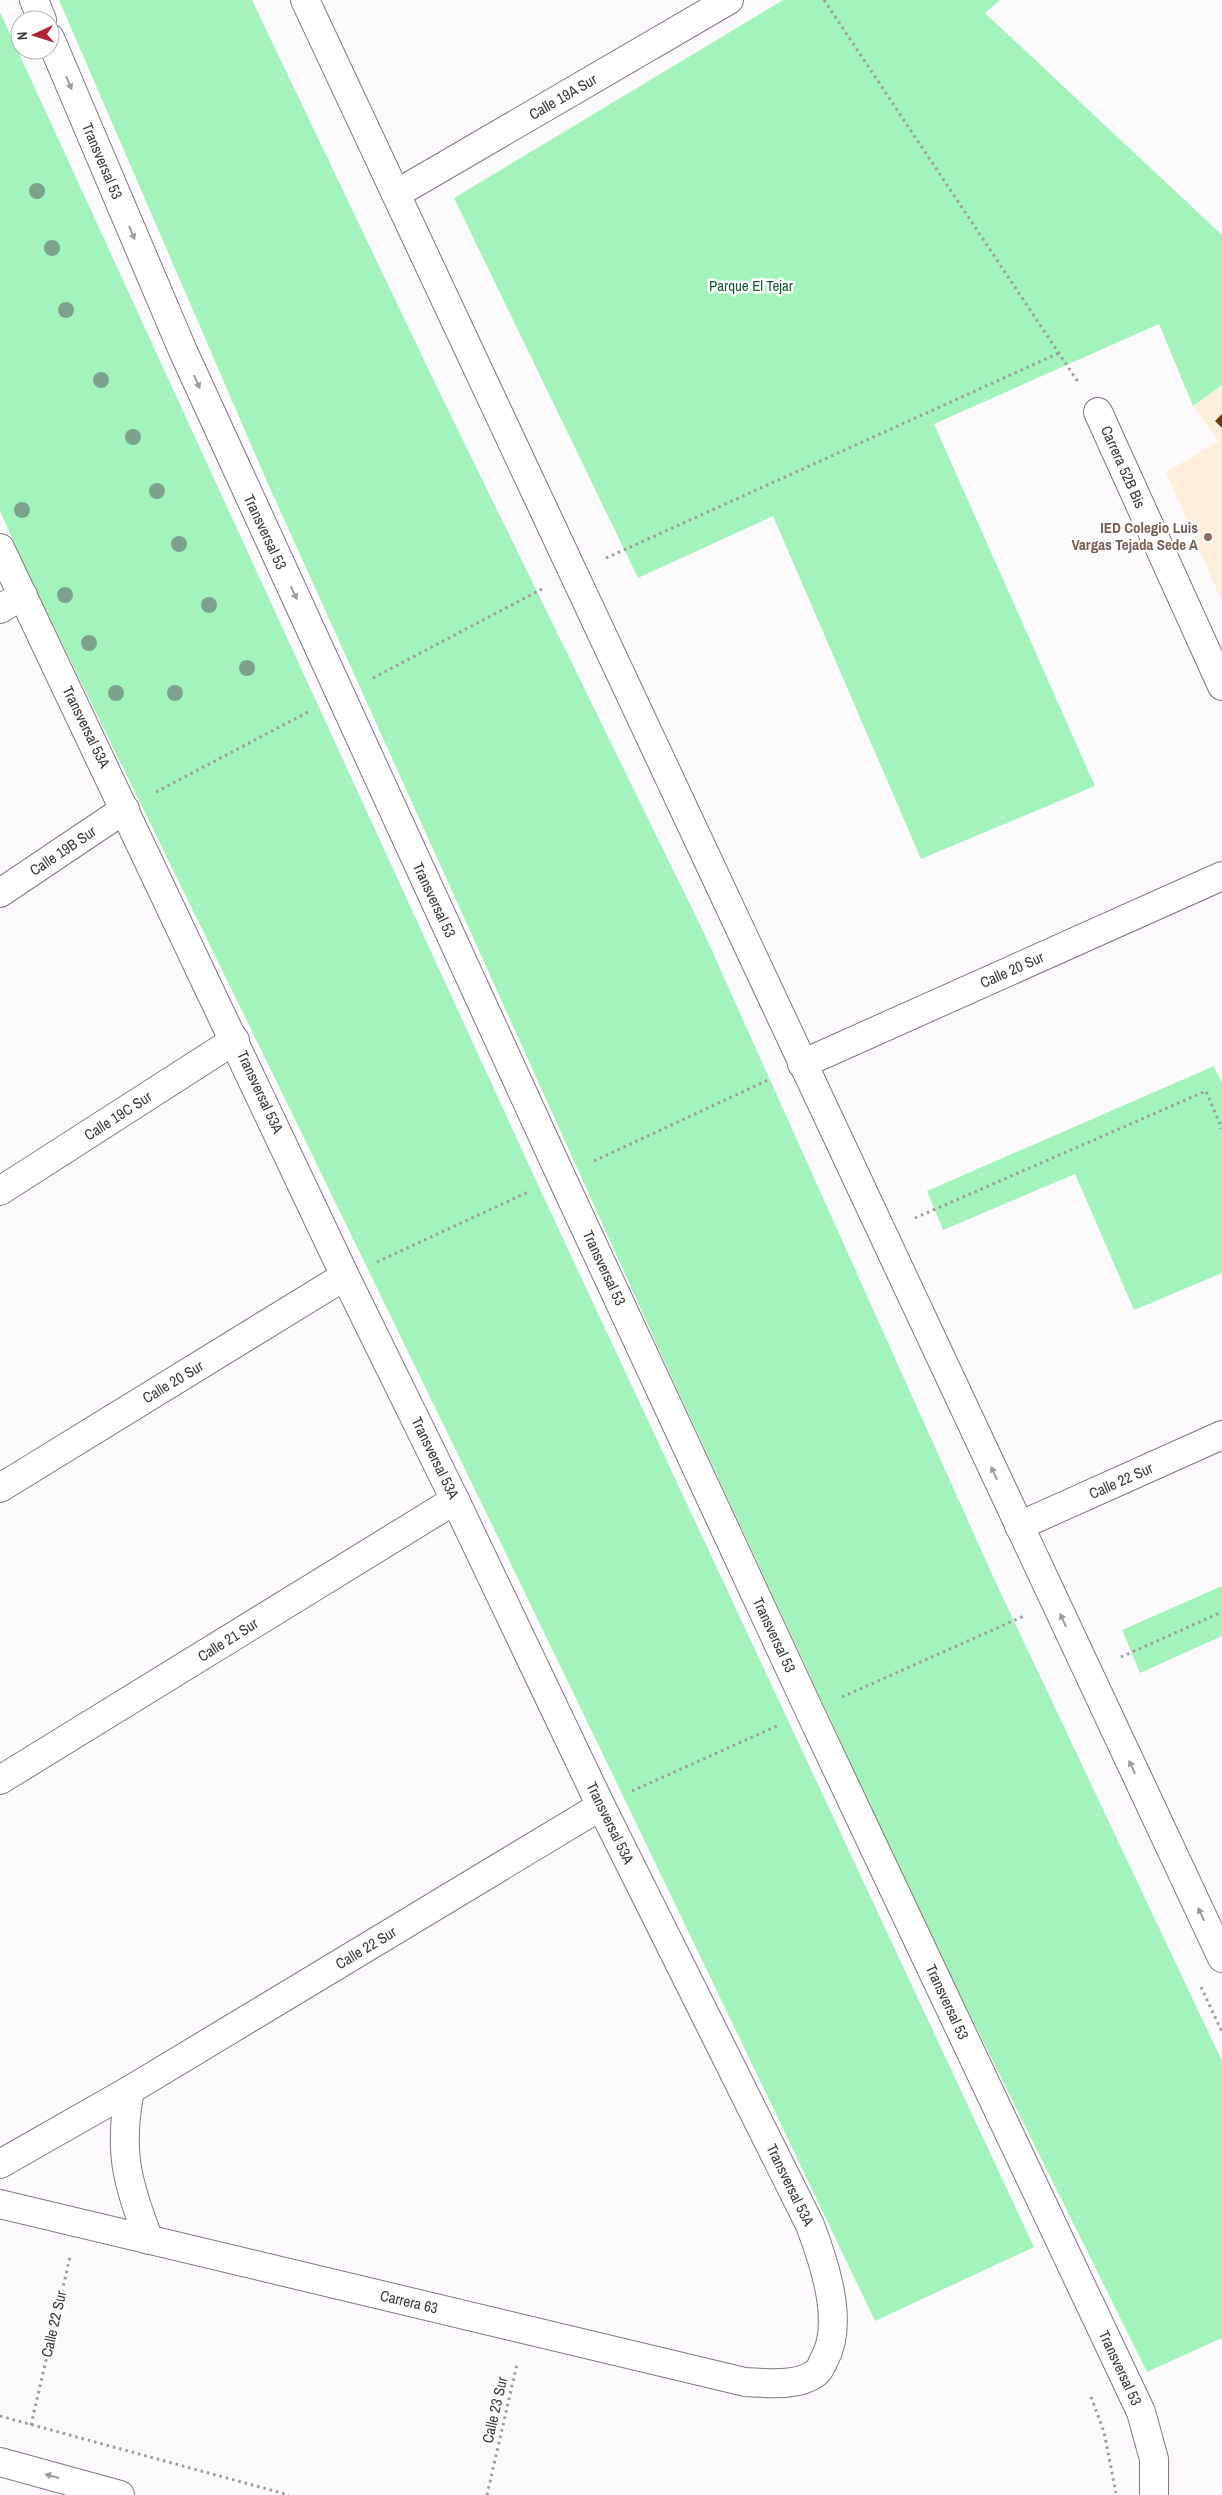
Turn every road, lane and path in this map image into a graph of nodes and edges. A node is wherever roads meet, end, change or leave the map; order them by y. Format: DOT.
graph roads {
  1 [pos="305,0"];
  2 [pos="730,0"];
  3 [pos="824,0"];
  4 [pos="59,60"];
  5 [pos="396,194"];
  6 [pos="1059,353"];
  7 [pos="1098,412"];
  8 [pos="0,548"];
  9 [pos="573,573"];
  10 [pos="11,602"];
  11 [pos="1222,686"];
  12 [pos="125,809"];
  13 [pos="1222,876"];
  14 [pos="0,893"];
  15 [pos="236,1040"];
  16 [pos="802,1064"];
  17 [pos="1222,1129"];
  18 [pos="0,1191"];
  19 [pos="906,1222"];
  20 [pos="346,1276"];
  21 [pos="1222,1435"];
  22 [pos="0,1488"];
  23 [pos="455,1500"];
  24 [pos="1019,1526"];
  25 [pos="1222,1612"];
  26 [pos="1087,1671"];
  27 [pos="0,1780"];
  28 [pos="601,1806"];
  29 [pos="1222,1958"];
  30 [pos="130,2090"];
  31 [pos="0,2164"];
  32 [pos="0,2204"];
  33 [pos="78,2223"];
  34 [pos="149,2240"];
  35 [pos="525,2330"];
  36 [pos="817,2372"];
  37 [pos="0,2416"];
  38 [pos="31,2425"];
  39 [pos="0,2462"];
  40 [pos="120,2495"];
  41 [pos="288,2495"];
  42 [pos="486,2495"];
  43 [pos="1154,2495"];
  1 -- 5 [label="street"];
  2 -- 5 [label="street, Calle 19A Sur"];
  3 -- 6 [label="path"];
  4 -- 43 [label="street, Transversal 53, one-way"];
  5 -- 9 [label="street"];
  6 -- 7 [label="path"];
  6 -- 9 [label="path"];
  7 -- 11 [label="street, Carrera 52B Bis"];
  8 -- 10 [label="street, Transversal 53A"];
  9 -- 16 [label="street"];
  10 -- 12 [label="street, Transversal 53A"];
  12 -- 14 [label="street, Calle 19B Sur"];
  12 -- 15 [label="street, Transversal 53A"];
  13 -- 16 [label="street, Calle 20 Sur"];
  15 -- 18 [label="street, Calle 19C Sur"];
  15 -- 20 [label="street, Transversal 53A"];
  24 -- 16 [label="street, one-way"];
  17 -- 19 [label="path"];
  20 -- 22 [label="street, Calle 20 Sur"];
  20 -- 23 [label="street, Transversal 53A"];
  21 -- 24 [label="street, Calle 22 Sur"];
  23 -- 27 [label="street, Calle 21 Sur"];
  23 -- 28 [label="street, Transversal 53A"];
  26 -- 24 [label="street, one-way"];
  25 -- 26 [label="path"];
  29 -- 26 [label="street, one-way"];
  28 -- 30 [label="street, Calle 22 Sur"];
  28 -- 36 [label="street, Transversal 53A"];
  30 -- 31 [label="street, Calle 22 Sur"];
  30 -- 34 [label="street"];
  32 -- 33 [label="street, Carrera 63"];
  33 -- 34 [label="street, Carrera 63"];
  33 -- 38 [label="path, Calle 22 Sur"];
  34 -- 35 [label="street, Carrera 63"];
  35 -- 36 [label="street, Carrera 63"];
  35 -- 42 [label="path, Calle 23 Sur"];
  37 -- 38 [label="path"];
  38 -- 41 [label="path"];
  40 -- 39 [label="street, one-way"];
}
